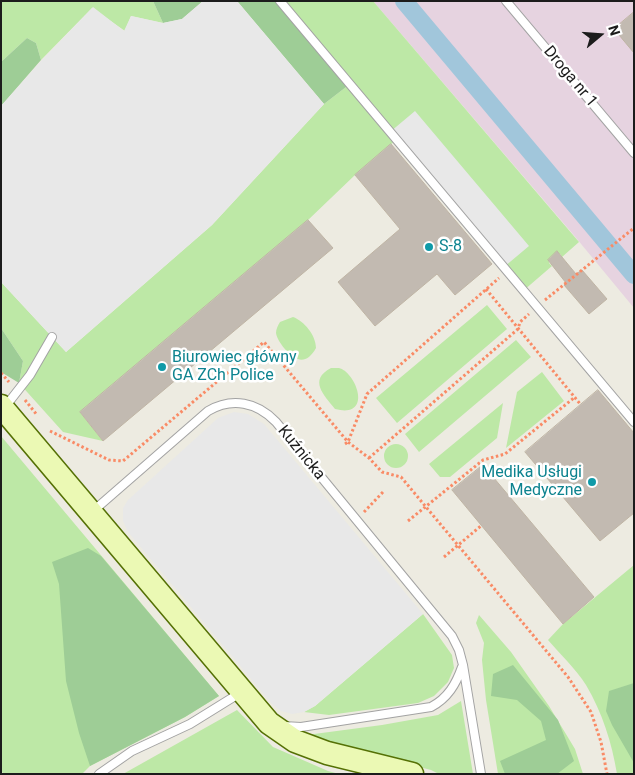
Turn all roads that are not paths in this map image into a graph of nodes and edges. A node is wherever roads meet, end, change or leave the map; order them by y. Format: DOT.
graph roads {
  1 [pos="280,1"];
  2 [pos="506,1"];
  3 [pos="634,153"];
  4 [pos="52,337"];
  5 [pos="2,407"];
  6 [pos="634,422"];
  7 [pos="92,512"];
  8 [pos="463,665"];
  9 [pos="242,692"];
  10 [pos="269,723"];
  11 [pos="98,774"];
  12 [pos="412,774"];
  13 [pos="481,774"];
  1 -- 6 [label="lane"];
  2 -- 3 [label="lane, Droga nr 1"];
  4 -- 5 [label="lane"];
  5 -- 7 [label="street"];
  7 -- 8 [label="lane, Kuźnicka"];
  7 -- 9 [label="street"];
  8 -- 10 [label="lane"];
  8 -- 13 [label="lane, Kuźnicka"];
  9 -- 10 [label="street"];
  9 -- 11 [label="lane"];
  10 -- 12 [label="street"];
}
